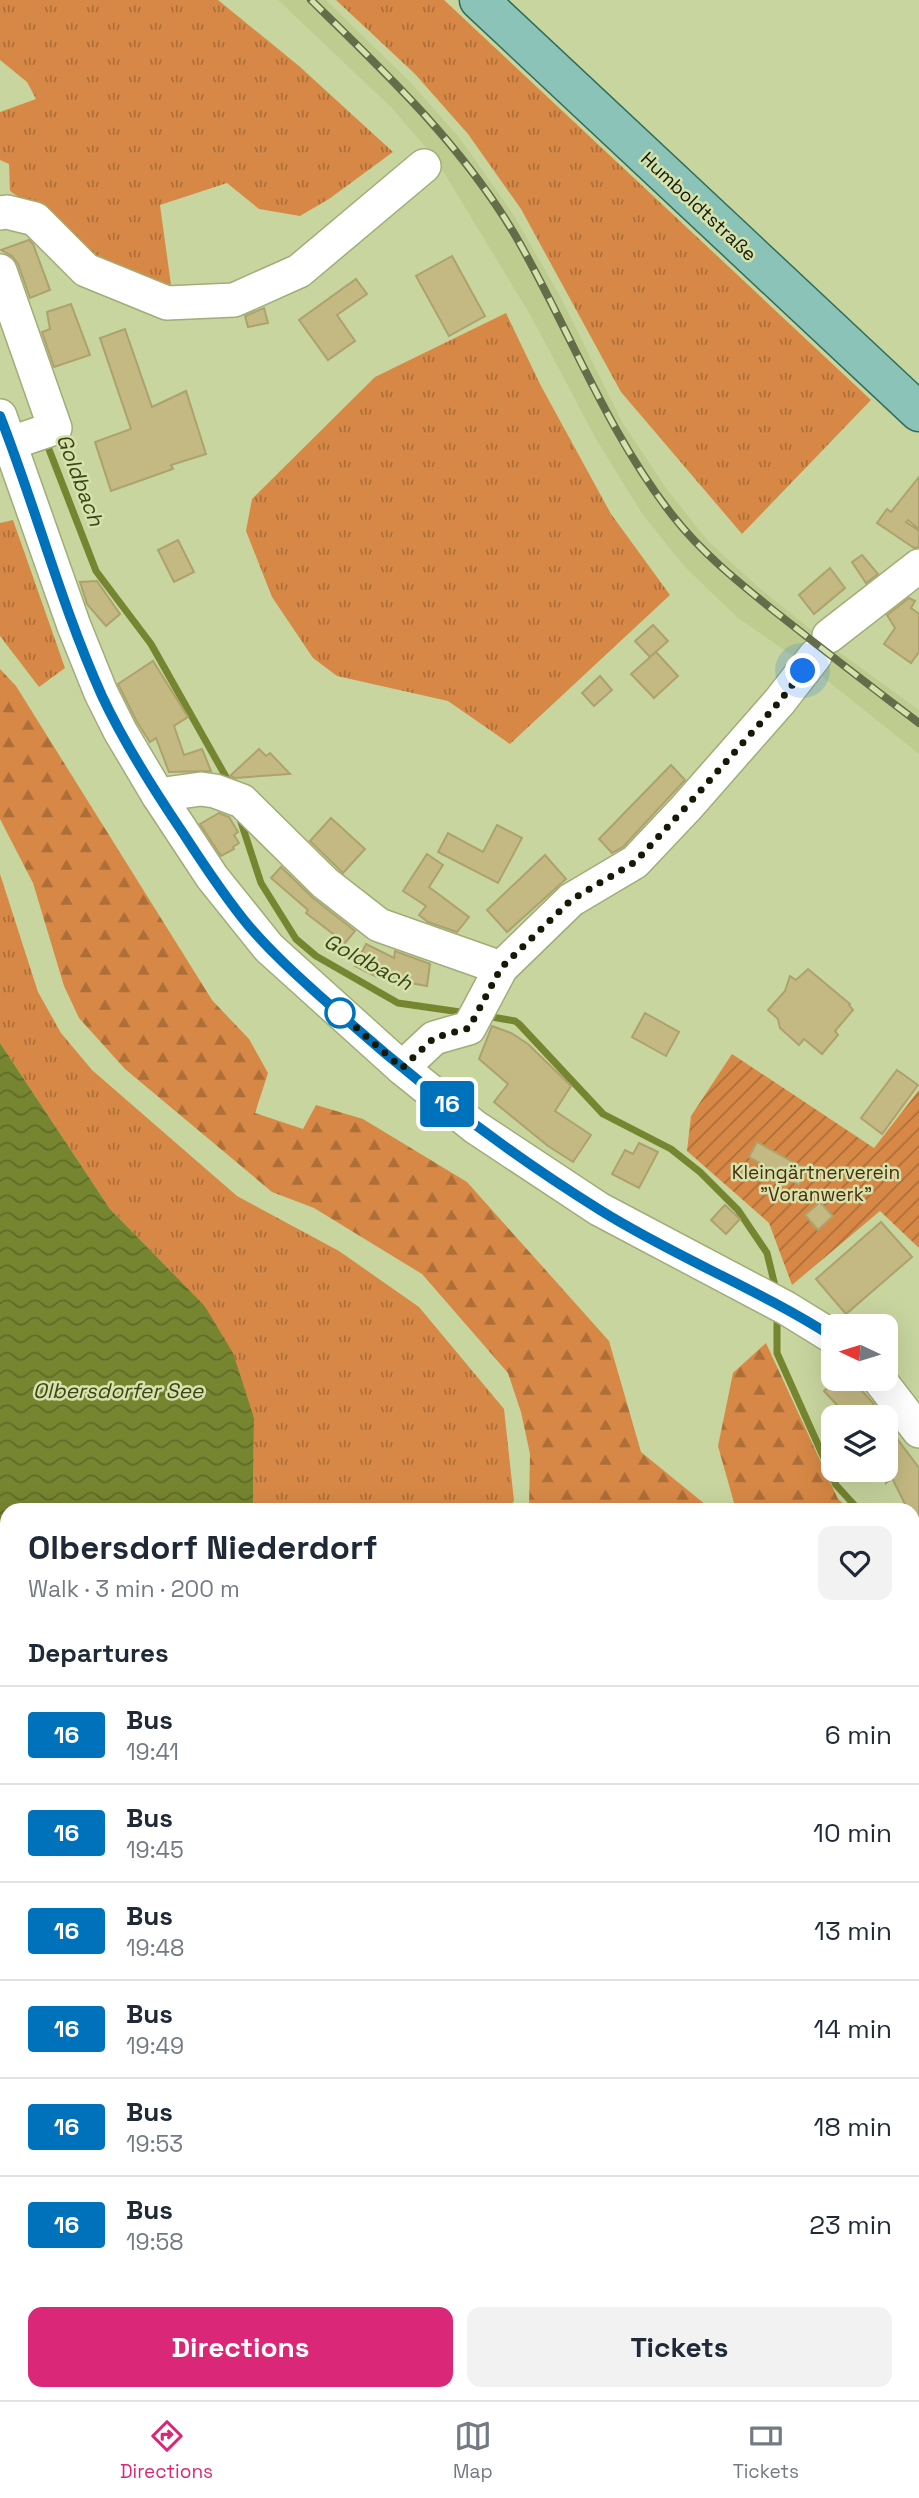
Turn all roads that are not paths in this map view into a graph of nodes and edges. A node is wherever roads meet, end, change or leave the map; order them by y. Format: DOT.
graph roads {
  1 [pos="479,0"];
  2 [pos="424,166"];
  3 [pos="0,213"];
  4 [pos="0,271"];
  5 [pos="919,412"];
  6 [pos="22,431"];
  7 [pos="919,566"];
  8 [pos="158,795"];
  9 [pos="501,968"];
  10 [pos="402,1068"];
  11 [pos="821,1330"];
  12 [pos="888,1391"];
  13 [pos="919,1431"];
  1 -- 5 [label="main road, Humboldtstraße"];
  2 -- 3 [label="street"];
  4 -- 6 [label="street"];
  6 -- 8 [label="street"];
  7 -- 9 [label="street"];
  8 -- 9 [label="street"];
  8 -- 10 [label="street"];
  9 -- 10 [label="street"];
  10 -- 11 [label="street"];
  12 -- 13 [label="street"];
}
